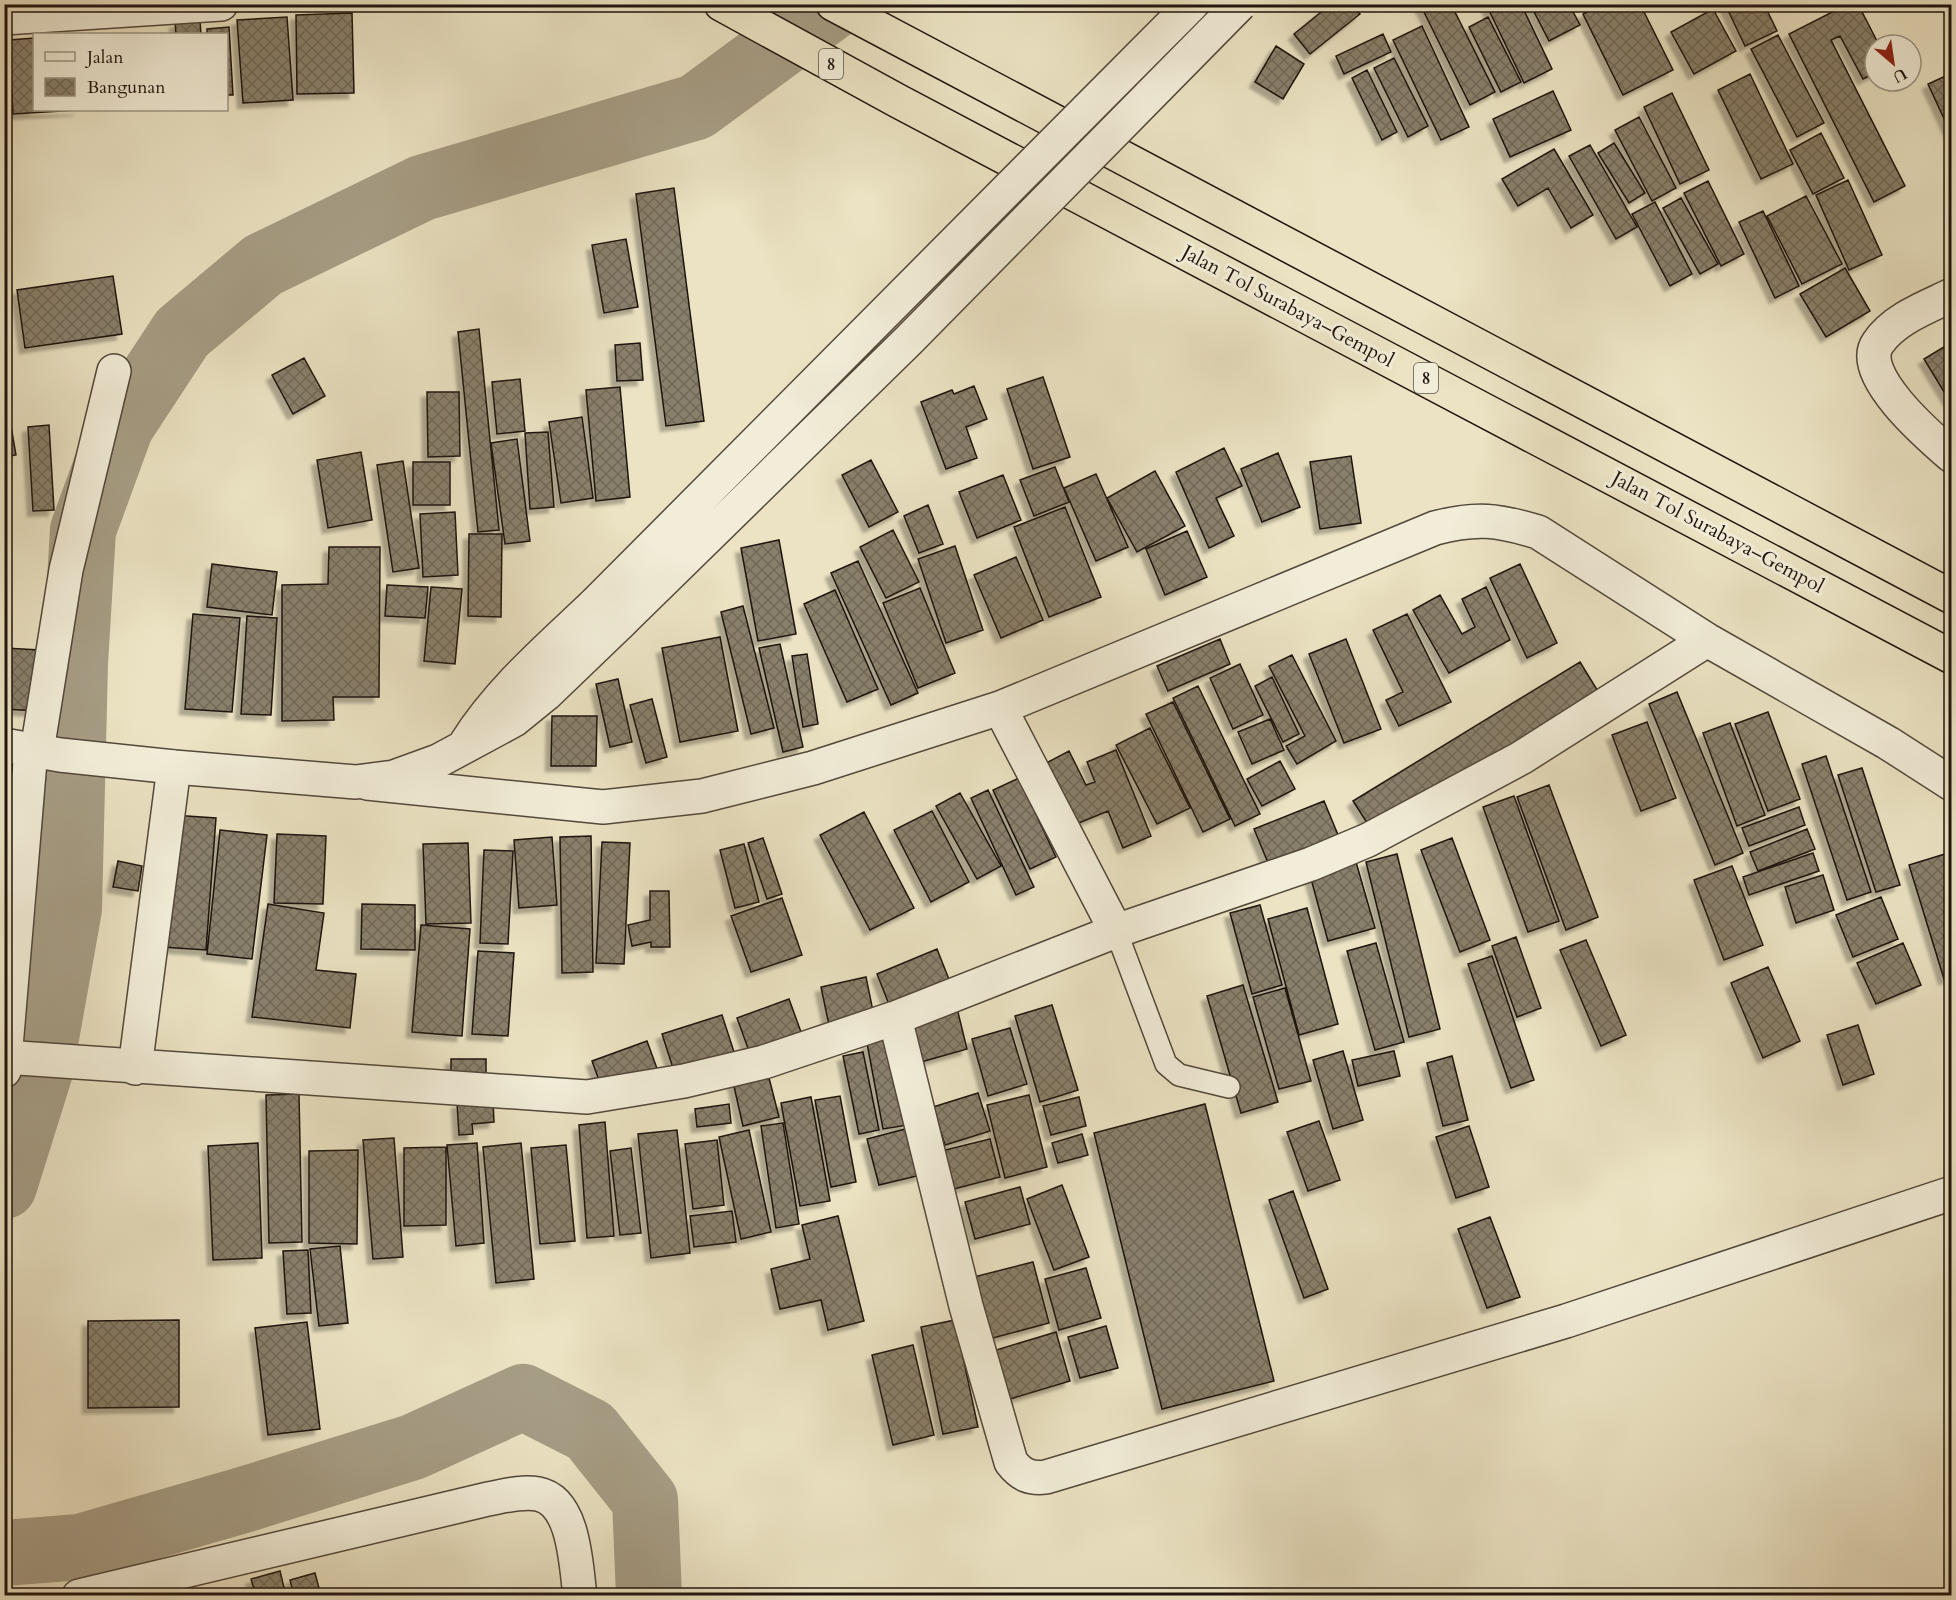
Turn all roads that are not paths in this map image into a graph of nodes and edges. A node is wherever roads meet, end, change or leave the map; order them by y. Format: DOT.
graph roads {
  1 [pos="221,4"];
  2 [pos="721,4"];
  3 [pos="833,4"];
  4 [pos="1192,4"];
  5 [pos="1240,4"];
  6 [pos="4,18"];
  7 [pos="1952,295"];
  8 [pos="114,371"];
  9 [pos="1952,456"];
  10 [pos="1952,597"];
  11 [pos="609,612"];
  12 [pos="1707,640"];
  13 [pos="1952,657"];
  14 [pos="1000,708"];
  15 [pos="33,750"];
  16 [pos="170,766"];
  17 [pos="356,782"];
  18 [pos="1952,784"];
  19 [pos="1110,921"];
  20 [pos="895,1018"];
  21 [pos="9,1061"];
  22 [pos="125,1067"];
  23 [pos="1229,1088"];
  24 [pos="1952,1193"];
  25 [pos="79,1596"];
  26 [pos="580,1596"];
  1 -- 6 [label="street"];
  2 -- 13 [label="highway, Jalan Tol Surabaya–Gempol / 8"];
  3 -- 10 [label="highway"];
  4 -- 11 [label="street, bridge"];
  5 -- 11 [label="street, bridge"];
  7 -- 9 [label="street"];
  8 -- 15 [label="street"];
  11 -- 17 [label="street"];
  12 -- 14 [label="street"];
  12 -- 18 [label="street"];
  12 -- 19 [label="street"];
  14 -- 17 [label="street"];
  14 -- 19 [label="street"];
  15 -- 16 [label="street"];
  15 -- 21 [label="street"];
  16 -- 17 [label="street"];
  16 -- 22 [label="street"];
  19 -- 20 [label="street"];
  19 -- 23 [label="lane"];
  20 -- 22 [label="street"];
  20 -- 24 [label="street"];
  21 -- 22 [label="street"];
  25 -- 26 [label="street"];
}
